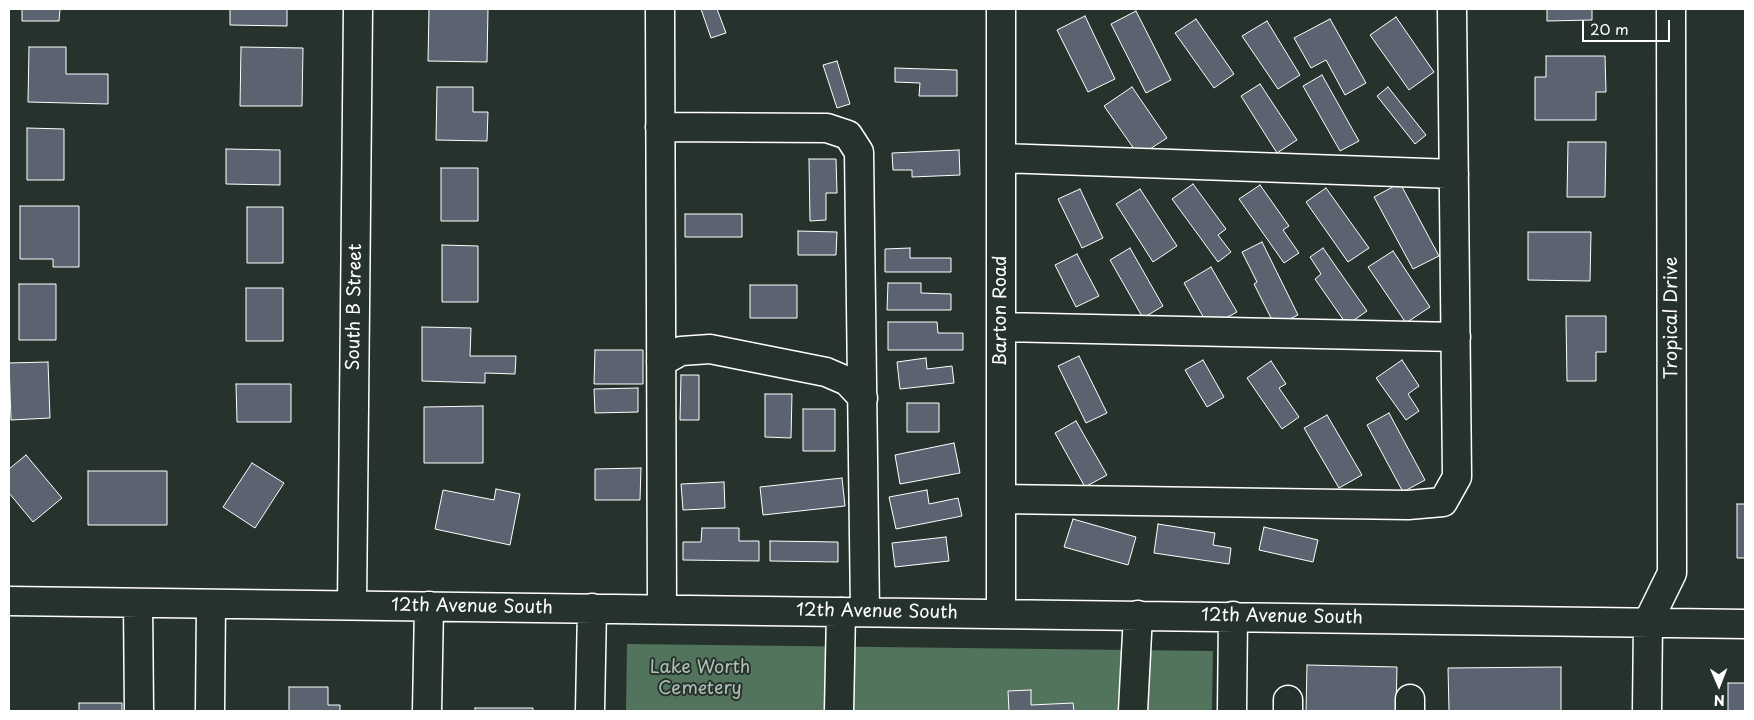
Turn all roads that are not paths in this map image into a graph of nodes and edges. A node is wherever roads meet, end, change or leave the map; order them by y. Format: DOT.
graph roads {
  1 [pos="358,9"];
  2 [pos="660,9"];
  3 [pos="1001,9"];
  4 [pos="1445,9"];
  5 [pos="1672,9"];
  6 [pos="660,127"];
  7 [pos="1001,158"];
  8 [pos="1454,174"];
  9 [pos="1001,326"];
  10 [pos="1456,336"];
  11 [pos="661,362"];
  12 [pos="863,398"];
  13 [pos="1001,498"];
  14 [pos="9,601"];
  15 [pos="138,602"];
  16 [pos="212,604"];
  17 [pos="352,605"];
  18 [pos="429,606"];
  19 [pos="592,608"];
  20 [pos="662,609"];
  21 [pos="853,612"];
  22 [pos="1001,613"];
  23 [pos="1138,615"];
  24 [pos="1234,616"];
  25 [pos="1648,622"];
  26 [pos="1745,624"];
  27 [pos="138,711"];
  28 [pos="210,711"];
  29 [pos="427,711"];
  30 [pos="590,711"];
  31 [pos="839,711"];
  32 [pos="1133,711"];
  33 [pos="1232,711"];
  34 [pos="1647,711"];
  1 -- 17 [label="street, South B Street"];
  2 -- 6 [label="street"];
  3 -- 7 [label="street, Barton Road"];
  4 -- 8 [label="street"];
  5 -- 25 [label="street, Tropical Drive"];
  6 -- 11 [label="street"];
  6 -- 12 [label="street"];
  7 -- 8 [label="street"];
  7 -- 9 [label="street, Barton Road"];
  8 -- 10 [label="street"];
  9 -- 10 [label="street"];
  9 -- 13 [label="street, Barton Road"];
  10 -- 13 [label="street"];
  11 -- 12 [label="street"];
  11 -- 20 [label="street"];
  12 -- 21 [label="street"];
  13 -- 22 [label="street, Barton Road"];
  14 -- 15 [label="street, 12th Avenue South"];
  15 -- 16 [label="street, 12th Avenue South"];
  15 -- 27 [label="street"];
  16 -- 17 [label="street, 12th Avenue South"];
  16 -- 28 [label="street"];
  17 -- 18 [label="street, 12th Avenue South"];
  18 -- 19 [label="street, 12th Avenue South"];
  18 -- 29 [label="street"];
  19 -- 20 [label="street, 12th Avenue South"];
  19 -- 30 [label="street"];
  20 -- 21 [label="street, 12th Avenue South"];
  21 -- 22 [label="street, 12th Avenue South"];
  21 -- 31 [label="street"];
  22 -- 23 [label="street, 12th Avenue South"];
  23 -- 24 [label="street, 12th Avenue South"];
  23 -- 32 [label="street"];
  24 -- 25 [label="street, 12th Avenue South"];
  24 -- 33 [label="street"];
  25 -- 26 [label="street, 12th Avenue South"];
  25 -- 34 [label="street"];
}
